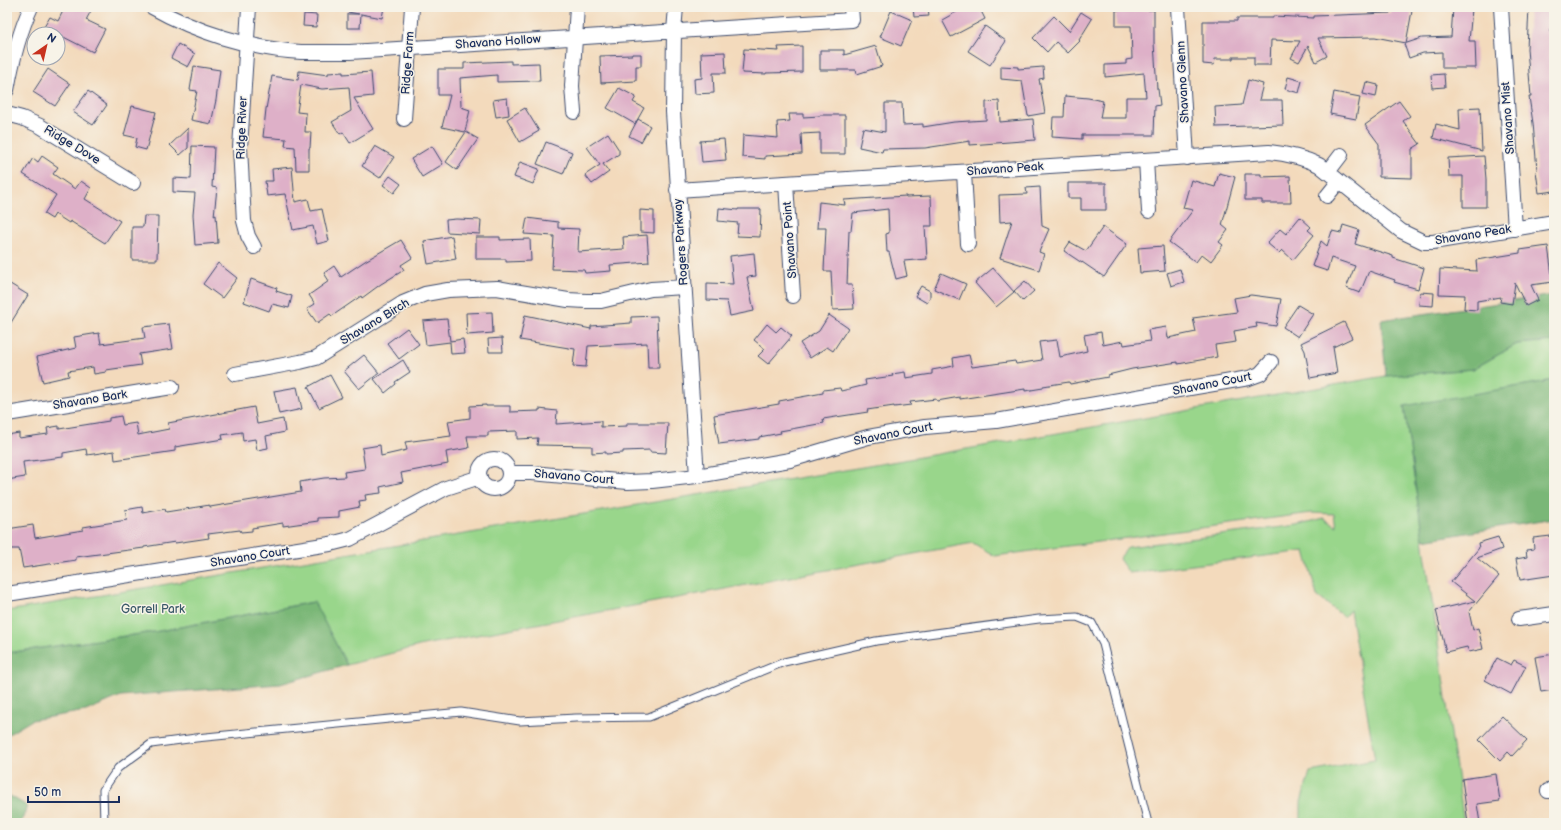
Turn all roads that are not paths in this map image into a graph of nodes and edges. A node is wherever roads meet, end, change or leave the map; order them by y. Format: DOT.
graph roads {
  1 [pos="31,7"];
  2 [pos="152,7"];
  3 [pos="249,7"];
  4 [pos="412,7"];
  5 [pos="577,7"];
  6 [pos="676,7"];
  7 [pos="1178,7"];
  8 [pos="1500,7"];
  9 [pos="852,13"];
  10 [pos="674,31"];
  11 [pos="574,37"];
  12 [pos="247,43"];
  13 [pos="408,48"];
  14 [pos="7,90"];
  15 [pos="574,112"];
  16 [pos="7,114"];
  17 [pos="404,119"];
  18 [pos="1341,155"];
  19 [pos="1187,158"];
  20 [pos="1146,160"];
  21 [pos="964,172"];
  22 [pos="1333,176"];
  23 [pos="133,183"];
  24 [pos="786,183"];
  25 [pos="677,190"];
  26 [pos="1326,196"];
  27 [pos="1149,211"];
  28 [pos="1554,222"];
  29 [pos="1515,229"];
  30 [pos="968,244"];
  31 [pos="254,247"];
  32 [pos="685,287"];
  33 [pos="793,296"];
  34 [pos="1271,362"];
  35 [pos="235,374"];
  36 [pos="172,387"];
  37 [pos="7,414"];
  38 [pos="509,473"];
  39 [pos="697,476"];
  40 [pos="480,478"];
  41 [pos="7,594"];
  42 [pos="1554,614"];
  43 [pos="1519,619"];
  44 [pos="104,823"];
  45 [pos="1148,823"];
  1 -- 14 [label="street"];
  2 -- 12 [label="street, Shavano Hollow"];
  3 -- 12 [label="street, Ridge River"];
  4 -- 13 [label="street, Ridge Farm"];
  5 -- 11 [label="street"];
  6 -- 10 [label="street, Rogers Parkway"];
  7 -- 19 [label="street, Shavano Glenn"];
  8 -- 29 [label="street, Shavano Mist"];
  9 -- 10 [label="street, Shavano Hollow"];
  10 -- 11 [label="street, Shavano Hollow"];
  10 -- 25 [label="street, Rogers Parkway"];
  11 -- 13 [label="street, Shavano Hollow"];
  11 -- 15 [label="street"];
  12 -- 13 [label="street, Shavano Hollow"];
  12 -- 31 [label="street, Ridge River"];
  13 -- 17 [label="street, Ridge Farm"];
  16 -- 23 [label="street, Ridge Dove"];
  18 -- 22 [label="street"];
  19 -- 20 [label="street, Shavano Peak"];
  19 -- 22 [label="street, Shavano Peak"];
  20 -- 21 [label="street, Shavano Peak"];
  20 -- 27 [label="street"];
  21 -- 24 [label="street, Shavano Peak"];
  21 -- 30 [label="street"];
  22 -- 26 [label="street"];
  22 -- 29 [label="street, Shavano Peak"];
  24 -- 25 [label="street, Shavano Peak"];
  24 -- 33 [label="street, Shavano Point"];
  25 -- 32 [label="street, Rogers Parkway"];
  28 -- 29 [label="street, Shavano Peak"];
  32 -- 35 [label="street, Shavano Birch"];
  32 -- 39 [label="street, Rogers Parkway"];
  34 -- 39 [label="street, Shavano Court"];
  36 -- 37 [label="street, Shavano Bark"];
  38 -- 39 [label="street, Shavano Court"];
  38 -- 40 [label="street"];
  38 -- 40 [label="street"];
  40 -- 41 [label="street, Shavano Court"];
  42 -- 43 [label="street"];
  44 -- 45 [label="lane"];
}
